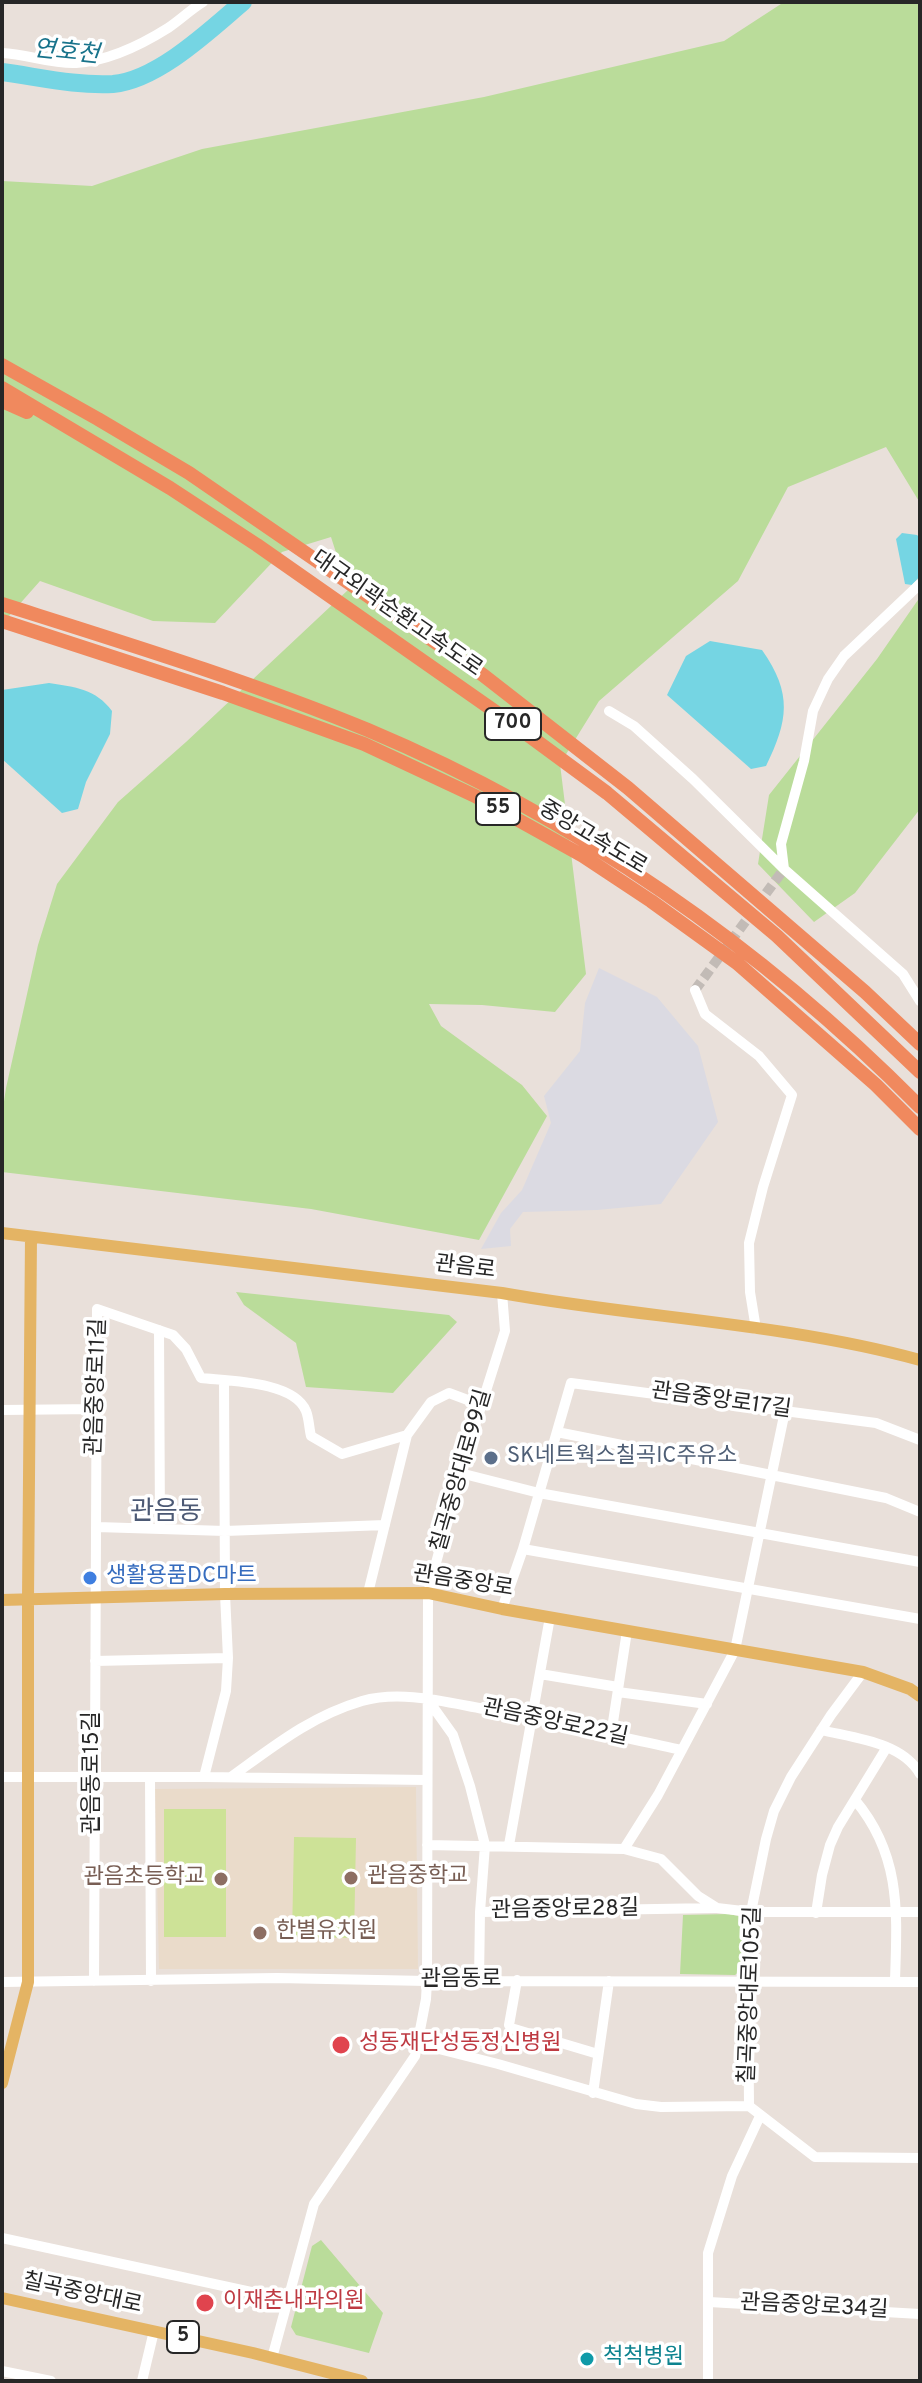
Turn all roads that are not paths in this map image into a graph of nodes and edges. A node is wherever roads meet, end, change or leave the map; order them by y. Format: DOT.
graph roads {
  1 [pos="203,2"];
  2 [pos="2,53"];
  3 [pos="2,355"];
  4 [pos="2,365"];
  5 [pos="2,388"];
  6 [pos="2,401"];
  7 [pos="138,442"];
  8 [pos="96,444"];
  9 [pos="920,584"];
  10 [pos="2,604"];
  11 [pos="2,621"];
  12 [pos="609,711"];
  13 [pos="784,869"];
  14 [pos="695,990"];
  15 [pos="920,1001"];
  16 [pos="920,1044"];
  17 [pos="920,1072"];
  18 [pos="920,1107"];
  19 [pos="920,1129"];
  20 [pos="2,1233"];
  21 [pos="31,1237"];
  22 [pos="502,1293"];
  23 [pos="756,1329"];
  24 [pos="159,1330"];
  25 [pos="920,1360"];
  26 [pos="224,1380"];
  27 [pos="481,1405"];
  28 [pos="96,1409"];
  29 [pos="2,1410"];
  30 [pos="30,1410"];
  31 [pos="785,1411"];
  32 [pos="557,1432"];
  33 [pos="407,1435"];
  34 [pos="920,1440"];
  35 [pos="460,1473"];
  36 [pos="773,1475"];
  37 [pos="539,1493"];
  38 [pos="920,1512"];
  39 [pos="385,1525"];
  40 [pos="97,1527"];
  41 [pos="160,1528"];
  42 [pos="225,1531"];
  43 [pos="761,1532"];
  44 [pos="523,1549"];
  45 [pos="920,1562"];
  46 [pos="748,1589"];
  47 [pos="368,1593"];
  48 [pos="428,1593"];
  49 [pos="225,1594"];
  50 [pos="28,1598"];
  51 [pos="97,1598"];
  52 [pos="2,1600"];
  53 [pos="502,1609"];
  54 [pos="550,1617"];
  55 [pos="920,1619"];
  56 [pos="627,1631"];
  57 [pos="735,1650"];
  58 [pos="228,1658"];
  59 [pos="95,1661"];
  60 [pos="863,1672"];
  61 [pos="540,1674"];
  62 [pos="917,1688"];
  63 [pos="618,1690"];
  64 [pos="427,1699"];
  65 [pos="707,1704"];
  66 [pos="532,1718"];
  67 [pos="821,1730"];
  68 [pos="611,1735"];
  69 [pos="887,1747"];
  70 [pos="682,1750"];
  71 [pos="920,1774"];
  72 [pos="2,1777"];
  73 [pos="94,1777"];
  74 [pos="150,1777"];
  75 [pos="204,1777"];
  76 [pos="231,1777"];
  77 [pos="30,1778"];
  78 [pos="427,1780"];
  79 [pos="855,1800"];
  80 [pos="427,1845"];
  81 [pos="485,1845"];
  82 [pos="509,1845"];
  83 [pos="624,1849"];
  84 [pos="717,1908"];
  85 [pos="480,1912"];
  86 [pos="751,1912"];
  87 [pos="920,1912"];
  88 [pos="816,1913"];
  89 [pos="897,1913"];
  90 [pos="517,1980"];
  91 [pos="94,1981"];
  92 [pos="151,1981"];
  93 [pos="427,1981"];
  94 [pos="479,1981"];
  95 [pos="609,1981"];
  96 [pos="895,1981"];
  97 [pos="2,1982"];
  98 [pos="28,1982"];
  99 [pos="748,1982"];
  100 [pos="920,1982"];
  101 [pos="419,2044"];
  102 [pos="598,2054"];
  103 [pos="2,2083"];
  104 [pos="593,2093"];
  105 [pos="749,2106"];
  106 [pos="760,2116"];
  107 [pos="920,2158"];
  108 [pos="2,2238"];
  109 [pos="2,2298"];
  110 [pos="288,2300"];
  111 [pos="709,2302"];
  112 [pos="920,2314"];
  113 [pos="154,2331"];
  114 [pos="272,2358"];
  115 [pos="2,2371"];
  116 [pos="319,2376"];
  117 [pos="51,2381"];
  118 [pos="142,2381"];
  119 [pos="362,2381"];
  120 [pos="708,2381"];
  1 -- 2 [label="street"];
  3 -- 7 [label="highway"];
  4 -- 7 [label="highway, 대구외곽순환고속도로 / 700"];
  5 -- 8 [label="highway, 대구외곽순환고속도로 / 700"];
  6 -- 8 [label="highway"];
  7 -- 16 [label="highway, 대구외곽순환고속도로 / 700"];
  8 -- 17 [label="highway, 대구외곽순환고속도로 / 700"];
  9 -- 13 [label="street"];
  10 -- 18 [label="highway, 중앙고속도로 / 55"];
  11 -- 19 [label="highway, 중앙고속도로 / 55"];
  12 -- 13 [label="street"];
  13 -- 15 [label="street"];
  14 -- 23 [label="street"];
  20 -- 21 [label="main road, 관음로"];
  21 -- 22 [label="main road, 관음로"];
  21 -- 30 [label="main road"];
  22 -- 23 [label="main road, 관음로"];
  22 -- 27 [label="street, 칠곡중앙대로99길"];
  23 -- 25 [label="main road, 관음로"];
  24 -- 26 [label="street, 관음중앙로11길"];
  24 -- 28 [label="street, 관음중앙로11길"];
  24 -- 41 [label="street"];
  26 -- 33 [label="street, 관음중앙로11길"];
  26 -- 42 [label="street"];
  27 -- 33 [label="street"];
  27 -- 35 [label="street, 칠곡중앙대로99길"];
  28 -- 30 [label="street"];
  28 -- 40 [label="street, 관음중앙로11길"];
  29 -- 30 [label="street"];
  30 -- 50 [label="main road"];
  31 -- 32 [label="street, 관음중앙로17길"];
  31 -- 34 [label="street, 관음중앙로17길"];
  31 -- 36 [label="street"];
  32 -- 36 [label="street"];
  32 -- 37 [label="street, 관음중앙로17길"];
  33 -- 39 [label="street"];
  35 -- 37 [label="street"];
  35 -- 48 [label="street, 칠곡중앙대로99길"];
  36 -- 38 [label="street"];
  36 -- 43 [label="street"];
  37 -- 43 [label="street"];
  37 -- 44 [label="street, 관음중앙로17길"];
  39 -- 42 [label="street"];
  39 -- 47 [label="street"];
  40 -- 41 [label="street"];
  40 -- 51 [label="street, 관음중앙로11길"];
  41 -- 42 [label="street"];
  42 -- 49 [label="street"];
  43 -- 45 [label="street"];
  43 -- 46 [label="street"];
  44 -- 46 [label="street"];
  44 -- 53 [label="street, 관음중앙로17길"];
  46 -- 55 [label="street"];
  46 -- 57 [label="street"];
  47 -- 48 [label="main road, 관음중앙로"];
  47 -- 49 [label="main road, 관음중앙로"];
  48 -- 53 [label="main road, 관음중앙로"];
  48 -- 64 [label="street, 칠곡중앙대로99길"];
  49 -- 51 [label="main road, 관음중앙로"];
  49 -- 58 [label="street"];
  50 -- 51 [label="main road, 관음중앙로"];
  50 -- 52 [label="main road, 관음중앙로"];
  50 -- 77 [label="main road"];
  51 -- 59 [label="street, 관음동로15길"];
  53 -- 54 [label="main road, 관음중앙로"];
  54 -- 56 [label="main road, 관음중앙로"];
  54 -- 61 [label="street, 관음중앙로22길"];
  56 -- 57 [label="main road, 관음중앙로"];
  56 -- 63 [label="street"];
  57 -- 60 [label="main road, 관음중앙로"];
  57 -- 65 [label="street"];
  58 -- 59 [label="street"];
  58 -- 75 [label="street"];
  59 -- 73 [label="street, 관음동로15길"];
  60 -- 62 [label="main road, 관음중앙로"];
  60 -- 67 [label="street, 칠곡중앙대로105길"];
  61 -- 63 [label="street"];
  61 -- 66 [label="street, 관음중앙로22길"];
  63 -- 65 [label="street"];
  63 -- 68 [label="street"];
  64 -- 66 [label="street, 관음중앙로22길"];
  64 -- 76 [label="street"];
  64 -- 78 [label="street, 칠곡중앙대로99길"];
  64 -- 81 [label="street, 관음중앙로28길"];
  65 -- 70 [label="street"];
  66 -- 68 [label="street, 관음중앙로22길"];
  66 -- 82 [label="street"];
  67 -- 69 [label="street"];
  67 -- 86 [label="street, 칠곡중앙대로105길"];
  68 -- 70 [label="street, 관음중앙로22길"];
  69 -- 71 [label="street"];
  69 -- 79 [label="street"];
  70 -- 83 [label="street"];
  72 -- 77 [label="street"];
  73 -- 74 [label="street"];
  73 -- 77 [label="street"];
  73 -- 91 [label="street, 관음동로15길"];
  74 -- 75 [label="street"];
  74 -- 92 [label="street"];
  75 -- 76 [label="street"];
  76 -- 78 [label="street"];
  77 -- 98 [label="main road"];
  78 -- 80 [label="street, 칠곡중앙대로99길"];
  79 -- 88 [label="street"];
  79 -- 89 [label="street"];
  80 -- 81 [label="street"];
  80 -- 93 [label="street, 칠곡중앙대로99길"];
  81 -- 82 [label="street"];
  81 -- 85 [label="street, 관음중앙로28길"];
  82 -- 83 [label="street"];
  83 -- 84 [label="street"];
  84 -- 85 [label="street, 관음중앙로28길"];
  84 -- 86 [label="street, 관음중앙로28길"];
  85 -- 94 [label="street"];
  86 -- 88 [label="street, 관음중앙로28길"];
  86 -- 99 [label="street, 칠곡중앙대로105길"];
  87 -- 89 [label="street, 관음중앙로28길"];
  88 -- 89 [label="street, 관음중앙로28길"];
  89 -- 96 [label="street"];
  90 -- 94 [label="street, 관음동로"];
  90 -- 95 [label="street, 관음동로"];
  90 -- 102 [label="street"];
  91 -- 92 [label="street, 관음동로"];
  91 -- 98 [label="street, 관음동로"];
  92 -- 93 [label="street, 관음동로"];
  93 -- 94 [label="street, 관음동로"];
  93 -- 101 [label="street, 칠곡중앙대로99길"];
  95 -- 99 [label="street, 관음동로"];
  95 -- 102 [label="street"];
  96 -- 99 [label="street, 관음동로"];
  96 -- 100 [label="street, 관음동로"];
  97 -- 98 [label="street, 관음동로"];
  98 -- 103 [label="main road"];
  99 -- 105 [label="street, 칠곡중앙대로105길"];
  101 -- 104 [label="street"];
  101 -- 110 [label="street, 칠곡중앙대로99길"];
  102 -- 104 [label="street"];
  104 -- 105 [label="street"];
  105 -- 106 [label="street"];
  106 -- 107 [label="street"];
  106 -- 111 [label="street, 칠곡중앙대로105길"];
  108 -- 110 [label="street"];
  109 -- 113 [label="main road, 칠곡중앙대로 / 5"];
  110 -- 114 [label="street, 칠곡중앙대로99길"];
  111 -- 112 [label="street, 관음중앙로34길"];
  111 -- 120 [label="street, 칠곡중앙대로105길"];
  113 -- 114 [label="main road, 칠곡중앙대로 / 5"];
  113 -- 118 [label="street, 칠곡중앙대로"];
  114 -- 116 [label="main road, 칠곡중앙대로 / 5"];
  115 -- 117 [label="street"];
  116 -- 119 [label="main road, 칠곡중앙대로 / 5"];
}
